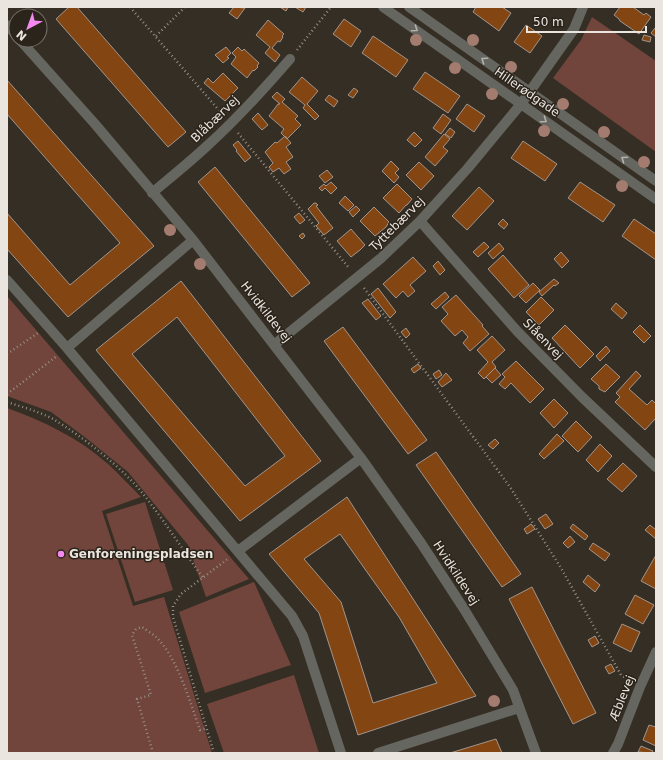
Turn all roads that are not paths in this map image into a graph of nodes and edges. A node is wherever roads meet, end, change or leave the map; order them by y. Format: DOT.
graph roads {
  1 [pos="383,7"];
  2 [pos="408,7"];
  3 [pos="583,7"];
  4 [pos="27,48"];
  5 [pos="290,59"];
  6 [pos="529,92"];
  7 [pos="521,104"];
  8 [pos="656,181"];
  9 [pos="152,192"];
  10 [pos="656,199"];
  11 [pos="420,221"];
  12 [pos="193,240"];
  13 [pos="7,280"];
  14 [pos="274,344"];
  15 [pos="67,348"];
  16 [pos="361,458"];
  17 [pos="656,467"];
  18 [pos="238,551"];
  19 [pos="656,652"];
  20 [pos="519,708"];
  21 [pos="341,753"];
  22 [pos="378,753"];
  23 [pos="536,753"];
  24 [pos="612,753"];
  1 -- 7 [label="street, Hillerødgade, one-way"];
  6 -- 2 [label="street, Hillerødgade, one-way"];
  3 -- 6 [label="street, Tyttebærvej"];
  4 -- 9 [label="street, Hvidkildevej"];
  5 -- 9 [label="street, Blåbærvej"];
  6 -- 7 [label="street, Tyttebærvej"];
  8 -- 6 [label="street, Hillerødgade, one-way"];
  7 -- 10 [label="street, Hillerødgade, one-way"];
  7 -- 11 [label="street, Tyttebærvej"];
  9 -- 12 [label="street, Hvidkildevej"];
  11 -- 14 [label="street, Tyttebærvej"];
  11 -- 17 [label="street, Slåenvej"];
  12 -- 14 [label="street, Hvidkildevej"];
  12 -- 15 [label="street"];
  13 -- 15 [label="street"];
  14 -- 16 [label="street, Hvidkildevej"];
  15 -- 18 [label="street"];
  16 -- 18 [label="street"];
  16 -- 20 [label="street, Hvidkildevej"];
  18 -- 21 [label="street"];
  19 -- 24 [label="street, Æblevej"];
  20 -- 22 [label="street"];
  20 -- 23 [label="street, Hvidkildevej"];
}
